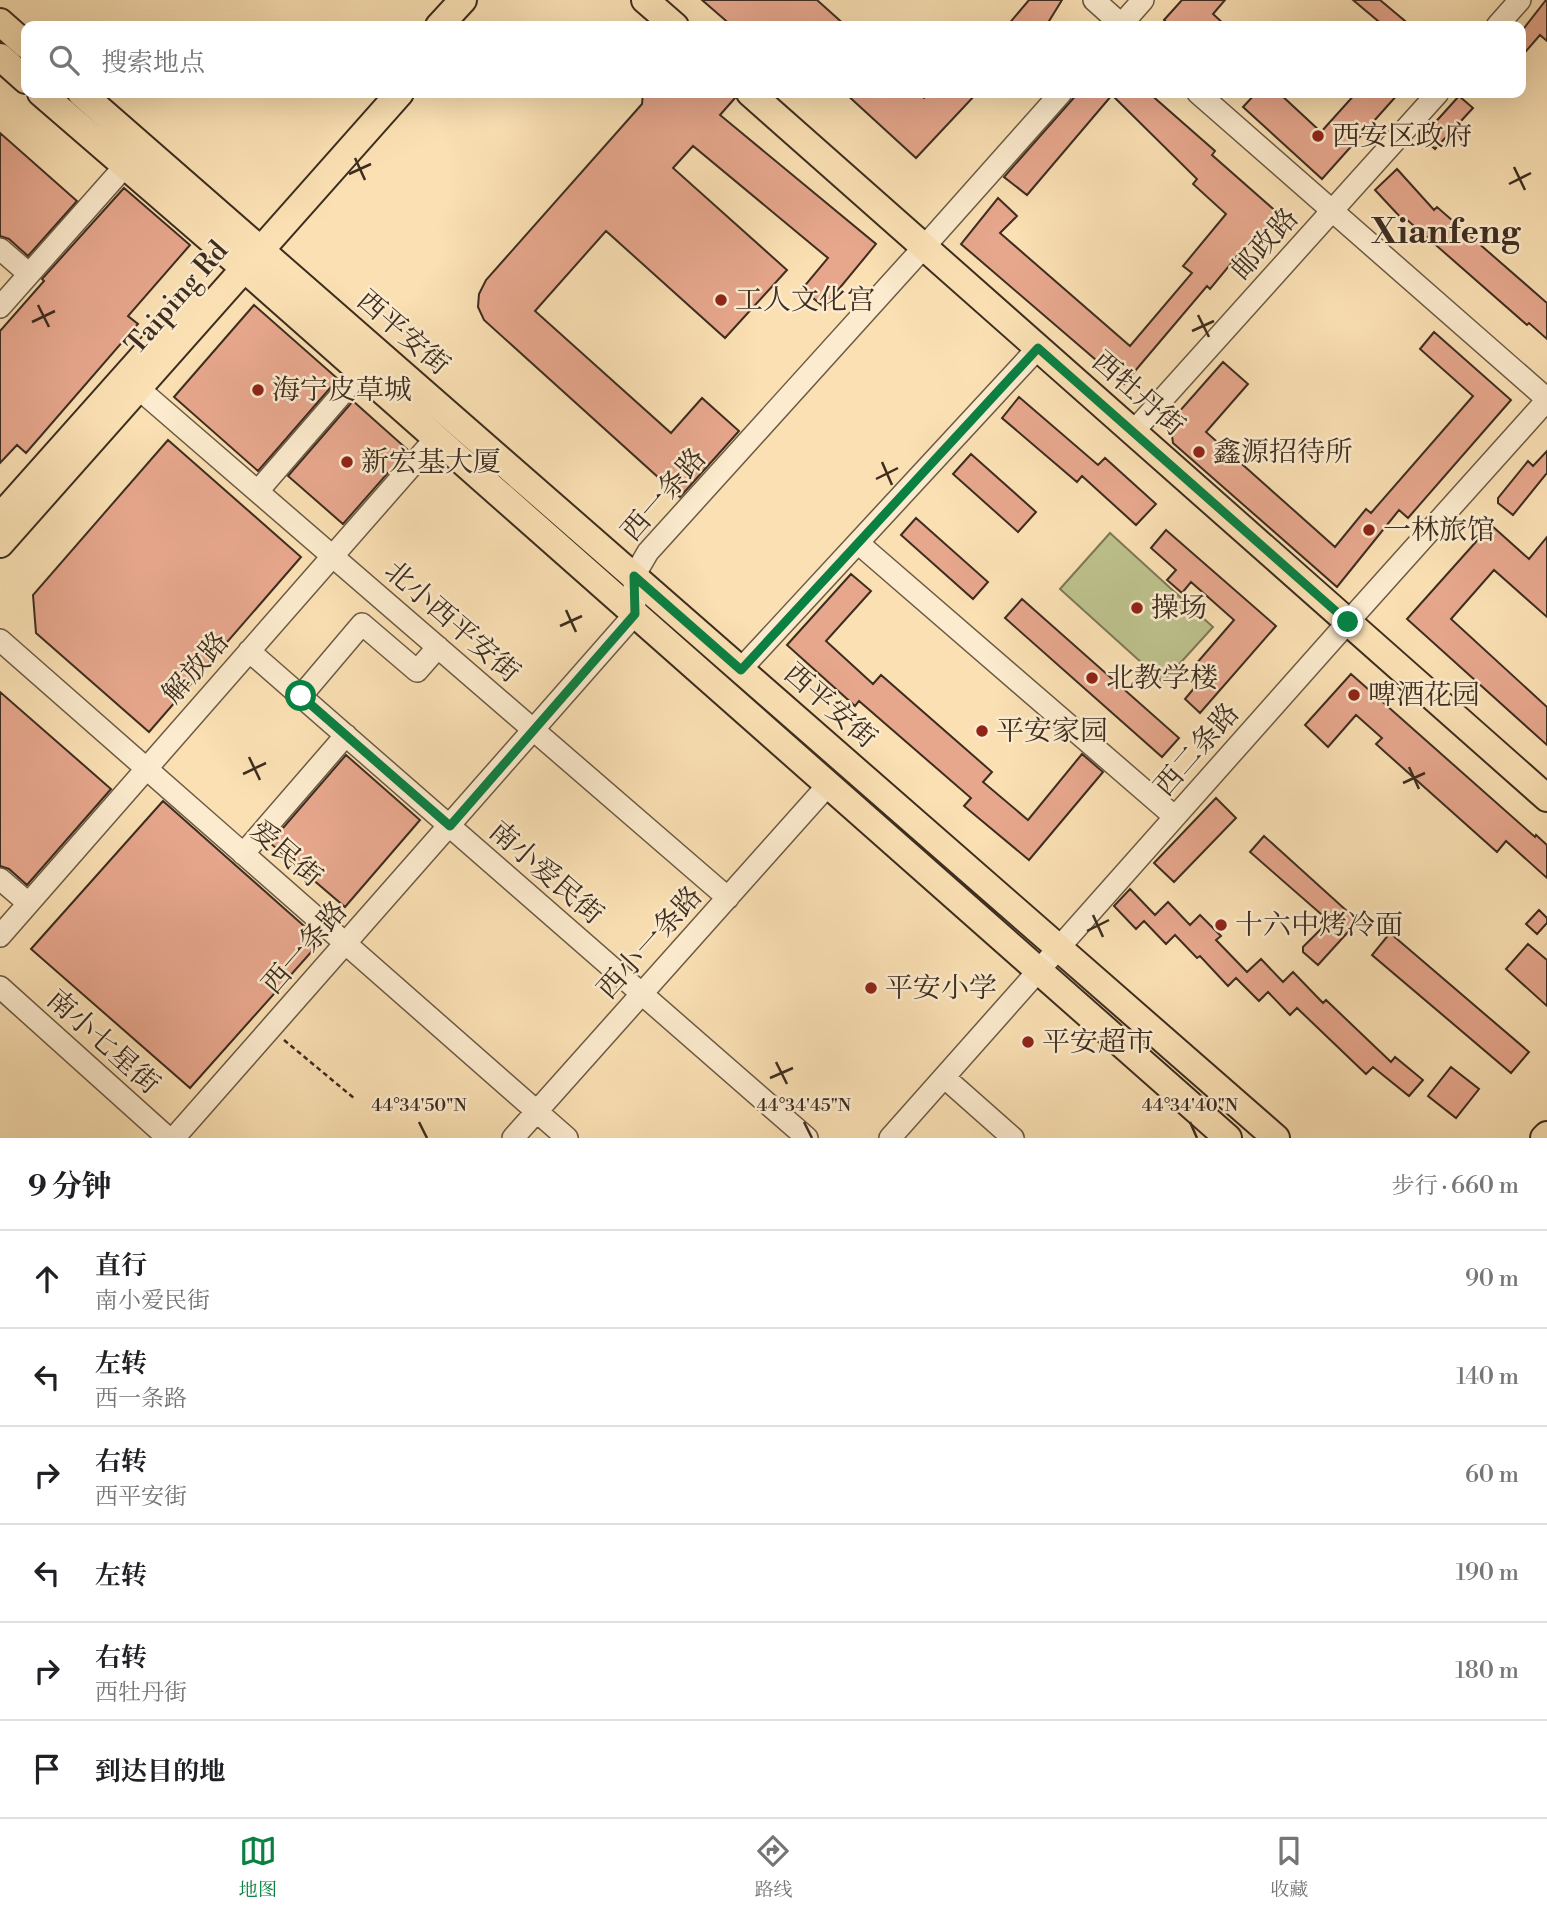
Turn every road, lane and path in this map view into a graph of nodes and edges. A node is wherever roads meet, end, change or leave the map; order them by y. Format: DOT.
graph roads {
  1 [pos="463,0"];
  2 [pos="481,0"];
  3 [pos="645,0"];
  4 [pos="1094,0"];
  5 [pos="1143,0"];
  6 [pos="1520,0"];
  7 [pos="444,21"];
  8 [pos="462,21"];
  9 [pos="669,21"];
  10 [pos="1116,21"];
  11 [pos="1125,21"];
  12 [pos="1501,21"];
  13 [pos="0,22"];
  14 [pos="21,41"];
  15 [pos="0,57"];
  16 [pos="21,76"];
  17 [pos="47,98"];
  18 [pos="86,98"];
  19 [pos="375,98"];
  20 [pos="395,98"];
  21 [pos="756,98"];
  22 [pos="1057,98"];
  23 [pos="1204,98"];
  24 [pos="1434,98"];
  25 [pos="125,166"];
  26 [pos="1333,211"];
  27 [pos="925,247"];
  28 [pos="0,249"];
  29 [pos="245,256"];
  30 [pos="29,274"];
  31 [pos="0,307"];
  32 [pos="1038,348"];
  33 [pos="361,372"];
  34 [pos="139,389"];
  35 [pos="1547,400"];
  36 [pos="1133,432"];
  37 [pos="436,438"];
  38 [pos="258,491"];
  39 [pos="0,517"];
  40 [pos="858,543"];
  41 [pos="0,544"];
  42 [pos="332,555"];
  43 [pos="634,576"];
  44 [pos="635,614"];
  45 [pos="1348,622"];
  46 [pos="0,640"];
  47 [pos="438,647"];
  48 [pos="249,651"];
  49 [pos="741,670"];
  50 [pos="301,696"];
  51 [pos="534,730"];
  52 [pos="345,735"];
  53 [pos="146,768"];
  54 [pos="828,785"];
  55 [pos="1544,789"];
  56 [pos="1175,817"];
  57 [pos="450,826"];
  58 [pos="243,854"];
  59 [pos="0,879"];
  60 [pos="728,898"];
  61 [pos="28,904"];
  62 [pos="0,936"];
  63 [pos="346,943"];
  64 [pos="1060,948"];
  65 [pos="1039,971"];
  66 [pos="0,987"];
  67 [pos="642,994"];
  68 [pos="271,1029"];
  69 [pos="944,1077"];
  70 [pos="355,1099"];
  71 [pos="537,1111"];
  72 [pos="1216,1134"];
  73 [pos="169,1138"];
  74 [pos="174,1138"];
  75 [pos="513,1138"];
  76 [pos="567,1138"];
  77 [pos="807,1138"];
  78 [pos="890,1138"];
  79 [pos="1013,1138"];
  80 [pos="1276,1138"];
  1 -- 7 [label="main road"];
  2 -- 8 [label="main road"];
  3 -- 9 [label="main road"];
  4 -- 10 [label="street"];
  5 -- 11 [label="street"];
  6 -- 12 [label="street"];
  13 -- 14 [label="main road"];
  15 -- 16 [label="main road"];
  17 -- 25 [label="main road"];
  18 -- 29 [label="main road"];
  19 -- 29 [label="main road, Taiping Rd"];
  20 -- 29 [label="main road, Taiping Rd"];
  21 -- 27 [label="main road, 西牡丹街"];
  22 -- 27 [label="street, 西一条路"];
  23 -- 26 [label="street"];
  24 -- 26 [label="street, 邮政路"];
  25 -- 29 [label="main road"];
  25 -- 30 [label="street"];
  26 -- 35 [label="street"];
  26 -- 36 [label="street, 邮政路"];
  27 -- 32 [label="main road, 西牡丹街"];
  27 -- 43 [label="street, 西一条路"];
  28 -- 30 [label="street"];
  29 -- 33 [label="main road, 西平安街"];
  29 -- 34 [label="main road, Taiping Rd"];
  29 -- 39 [label="main road, Taiping Rd"];
  29 -- 43 [label="main road, 西平安街"];
  30 -- 31 [label="street"];
  32 -- 36 [label="main road, 西牡丹街"];
  32 -- 40 [label="street"];
  33 -- 37 [label="main road, 西平安街"];
  33 -- 38 [label="street"];
  34 -- 38 [label="street, 北小西平安街"];
  34 -- 41 [label="main road, Taiping Rd"];
  35 -- 45 [label="street, 西二条路"];
  36 -- 45 [label="main road, 西牡丹街"];
  37 -- 42 [label="street, 解放路"];
  37 -- 44 [label="main road, 西平安街"];
  38 -- 42 [label="street, 北小西平安街"];
  40 -- 49 [label="street"];
  40 -- 56 [label="street"];
  42 -- 47 [label="street, 北小西平安街"];
  42 -- 48 [label="street, 解放路"];
  43 -- 44 [label="street, 西一条路"];
  43 -- 49 [label="main road, 西平安街"];
  44 -- 51 [label="street, 西一条路"];
  44 -- 54 [label="main road, 西平安街"];
  45 -- 55 [label="main road, 西牡丹街"];
  45 -- 56 [label="street, 西二条路"];
  46 -- 53 [label="street, 爱民街"];
  47 -- 50 [label="street"];
  47 -- 51 [label="street, 北小西平安街"];
  48 -- 50 [label="street, 南小爱民街"];
  48 -- 53 [label="street, 解放路"];
  49 -- 64 [label="main road, 西平安街"];
  50 -- 52 [label="street, 南小爱民街"];
  51 -- 57 [label="street, 西一条路"];
  51 -- 60 [label="street, 北小西平安街"];
  52 -- 57 [label="street, 南小爱民街"];
  52 -- 58 [label="street"];
  53 -- 58 [label="street, 爱民街"];
  53 -- 61 [label="street, 解放路"];
  54 -- 60 [label="street, 西小一条路"];
  54 -- 65 [label="main road, 西平安街"];
  56 -- 64 [label="street, 西二条路"];
  57 -- 63 [label="street, 西一条路"];
  57 -- 67 [label="street, 南小爱民街"];
  58 -- 63 [label="street, 爱民街"];
  59 -- 61 [label="street"];
  60 -- 67 [label="street, 西小一条路"];
  61 -- 62 [label="street, 解放路"];
  63 -- 68 [label="street, 西一条路"];
  63 -- 71 [label="street, 爱民街"];
  64 -- 65 [label="street, 西二条路"];
  64 -- 80 [label="main road, 西平安街"];
  65 -- 69 [label="street, 西二条路"];
  65 -- 72 [label="main road, 西平安街"];
  66 -- 73 [label="street, 南小七星街"];
  67 -- 71 [label="street, 西小一条路"];
  67 -- 77 [label="street, 南小爱民街"];
  68 -- 70 [label="path"];
  68 -- 74 [label="street, 西一条路"];
  69 -- 78 [label="street, 西二条路"];
  69 -- 79 [label="street"];
  71 -- 75 [label="street, 西小一条路"];
  71 -- 76 [label="street, 爱民街"];
}
